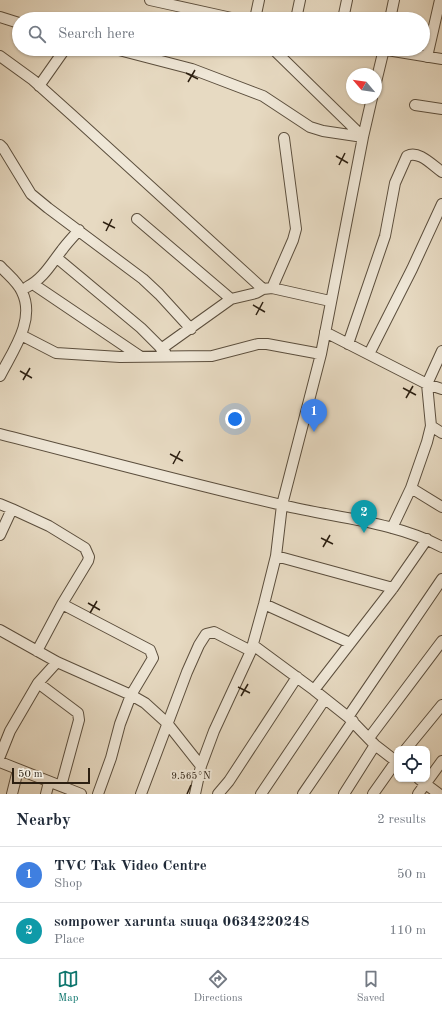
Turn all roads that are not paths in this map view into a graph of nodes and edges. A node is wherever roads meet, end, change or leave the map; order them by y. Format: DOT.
graph roads {
  1 [pos="150,0"];
  2 [pos="259,0"];
  3 [pos="300,0"];
  4 [pos="347,0"];
  5 [pos="394,0"];
  6 [pos="440,0"];
  7 [pos="204,12"];
  8 [pos="256,12"];
  9 [pos="297,12"];
  10 [pos="344,12"];
  11 [pos="391,12"];
  12 [pos="0,17"];
  13 [pos="12,21"];
  14 [pos="430,41"];
  15 [pos="0,56"];
  16 [pos="60,56"];
  17 [pos="142,56"];
  18 [pos="280,56"];
  19 [pos="382,56"];
  20 [pos="421,56"];
  21 [pos="426,57"];
  22 [pos="442,59"];
  23 [pos="379,68"];
  24 [pos="39,86"];
  25 [pos="371,104"];
  26 [pos="415,105"];
  27 [pos="442,109"];
  28 [pos="363,137"];
  29 [pos="284,138"];
  30 [pos="0,145"];
  31 [pos="442,172"];
  32 [pos="442,204"];
  33 [pos="136,219"];
  34 [pos="79,230"];
  35 [pos="57,258"];
  36 [pos="0,266"];
  37 [pos="33,284"];
  38 [pos="268,289"];
  39 [pos="22,290"];
  40 [pos="232,299"];
  41 [pos="330,301"];
  42 [pos="191,329"];
  43 [pos="325,332"];
  44 [pos="21,335"];
  45 [pos="348,344"];
  46 [pos="161,349"];
  47 [pos="442,351"];
  48 [pos="321,354"];
  49 [pos="368,354"];
  50 [pos="141,357"];
  51 [pos="169,357"];
  52 [pos="0,376"];
  53 [pos="427,384"];
  54 [pos="442,389"];
  55 [pos="431,426"];
  56 [pos="442,433"];
  57 [pos="0,434"];
  58 [pos="411,488"];
  59 [pos="0,504"];
  60 [pos="282,505"];
  61 [pos="442,507"];
  62 [pos="12,509"];
  63 [pos="392,528"];
  64 [pos="0,535"];
  65 [pos="427,539"];
  66 [pos="442,548"];
  67 [pos="276,556"];
  68 [pos="442,579"];
  69 [pos="393,588"];
  70 [pos="62,604"];
  71 [pos="264,604"];
  72 [pos="0,630"];
  73 [pos="442,641"];
  74 [pos="350,643"];
  75 [pos="252,648"];
  76 [pos="37,651"];
  77 [pos="57,662"];
  78 [pos="297,678"];
  79 [pos="38,682"];
  80 [pos="314,690"];
  81 [pos="131,695"];
  82 [pos="325,699"];
  83 [pos="442,705"];
  84 [pos="351,719"];
  85 [pos="167,723"];
  86 [pos="372,741"];
  87 [pos="408,746"];
  88 [pos="0,756"];
  89 [pos="394,759"];
  90 [pos="442,761"];
  91 [pos="0,762"];
  92 [pos="394,765"];
  93 [pos="201,766"];
  94 [pos="18,770"];
  95 [pos="430,774"];
  96 [pos="50,782"];
  97 [pos="423,782"];
  98 [pos="424,782"];
  99 [pos="61,786"];
  100 [pos="12,794"];
  101 [pos="46,794"];
  102 [pos="81,794"];
  103 [pos="98,794"];
  104 [pos="141,794"];
  105 [pos="195,794"];
  106 [pos="218,794"];
  107 [pos="261,794"];
  108 [pos="303,794"];
  109 [pos="344,794"];
  110 [pos="373,794"];
  111 [pos="418,794"];
  112 [pos="440,794"];
  1 -- 7 [label="street"];
  2 -- 8 [label="street"];
  3 -- 9 [label="street"];
  4 -- 10 [label="street"];
  5 -- 11 [label="street"];
  6 -- 14 [label="street"];
  12 -- 13 [label="street"];
  15 -- 24 [label="street"];
  16 -- 24 [label="street"];
  17 -- 28 [label="street"];
  18 -- 28 [label="street"];
  19 -- 23 [label="street"];
  20 -- 21 [label="street"];
  21 -- 22 [label="street"];
  24 -- 38 [label="street"];
  25 -- 28 [label="street"];
  26 -- 27 [label="street"];
  28 -- 41 [label="street"];
  29 -- 38 [label="street"];
  30 -- 34 [label="street"];
  31 -- 45 [label="street"];
  32 -- 49 [label="street"];
  33 -- 40 [label="street"];
  34 -- 35 [label="street"];
  34 -- 42 [label="street"];
  35 -- 37 [label="street"];
  35 -- 46 [label="street"];
  36 -- 39 [label="street"];
  37 -- 39 [label="street"];
  37 -- 50 [label="street"];
  38 -- 40 [label="street"];
  38 -- 41 [label="street"];
  39 -- 44 [label="street"];
  40 -- 42 [label="street"];
  41 -- 43 [label="street"];
  42 -- 46 [label="street"];
  43 -- 45 [label="street"];
  43 -- 48 [label="street"];
  44 -- 50 [label="street"];
  44 -- 52 [label="street"];
  45 -- 49 [label="street"];
  46 -- 51 [label="street"];
  47 -- 53 [label="street"];
  48 -- 51 [label="street"];
  48 -- 60 [label="street"];
  49 -- 53 [label="street"];
  50 -- 51 [label="street"];
  53 -- 54 [label="street"];
  53 -- 55 [label="street"];
  55 -- 56 [label="street"];
  55 -- 58 [label="street"];
  57 -- 60 [label="street"];
  58 -- 61 [label="street"];
  58 -- 63 [label="street"];
  59 -- 62 [label="street"];
  60 -- 63 [label="street"];
  60 -- 67 [label="street"];
  62 -- 64 [label="street"];
  62 -- 70 [label="street"];
  63 -- 65 [label="street"];
  65 -- 66 [label="street"];
  65 -- 69 [label="street"];
  67 -- 69 [label="street"];
  67 -- 71 [label="street"];
  68 -- 84 [label="street"];
  69 -- 74 [label="street"];
  70 -- 76 [label="street"];
  70 -- 81 [label="street"];
  71 -- 74 [label="street"];
  71 -- 75 [label="street"];
  72 -- 76 [label="street"];
  73 -- 86 [label="street"];
  74 -- 80 [label="street"];
  75 -- 78 [label="street"];
  75 -- 85 [label="street"];
  75 -- 93 [label="street"];
  76 -- 77 [label="street"];
  77 -- 79 [label="street"];
  77 -- 81 [label="street"];
  78 -- 80 [label="street"];
  78 -- 106 [label="street"];
  79 -- 88 [label="street"];
  79 -- 99 [label="street"];
  80 -- 82 [label="street"];
  81 -- 85 [label="street"];
  81 -- 103 [label="street"];
  82 -- 84 [label="street"];
  82 -- 107 [label="street"];
  83 -- 87 [label="street"];
  84 -- 86 [label="street"];
  84 -- 108 [label="street"];
  85 -- 93 [label="street"];
  85 -- 104 [label="street"];
  86 -- 89 [label="street"];
  86 -- 109 [label="street"];
  90 -- 95 [label="street"];
  91 -- 94 [label="street"];
  92 -- 110 [label="street"];
  93 -- 105 [label="street"];
  94 -- 96 [label="street"];
  94 -- 100 [label="street"];
  96 -- 99 [label="street"];
  96 -- 101 [label="street"];
  97 -- 111 [label="street"];
  98 -- 112 [label="street"];
  99 -- 102 [label="street"];
}
